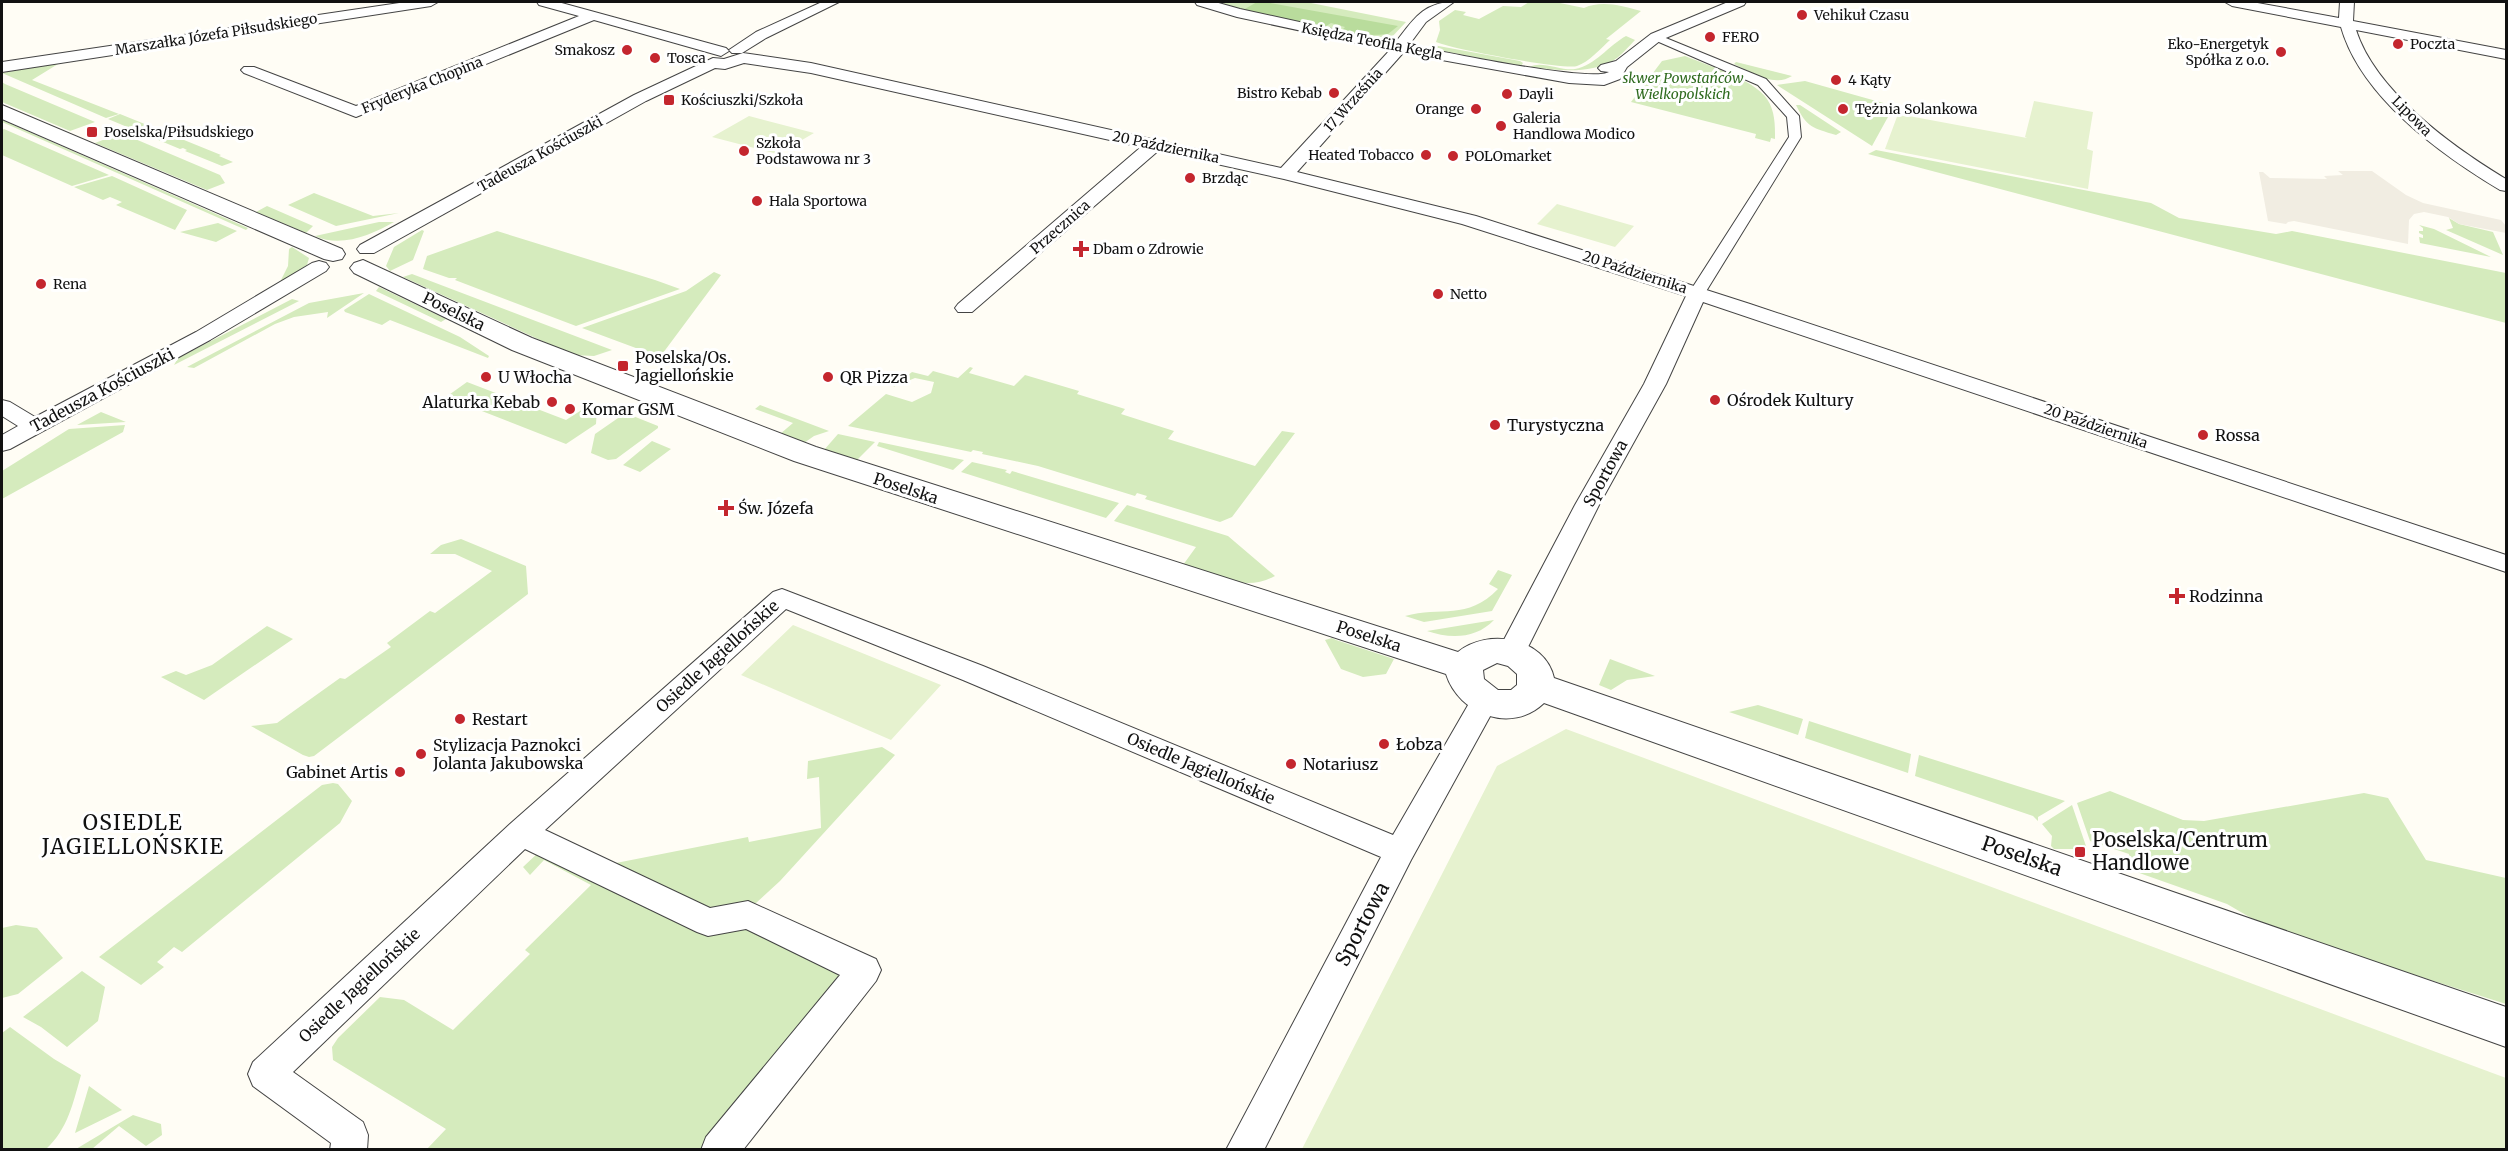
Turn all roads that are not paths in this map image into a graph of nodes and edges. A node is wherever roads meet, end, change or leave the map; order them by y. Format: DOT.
graph roads {
  1 [pos="431,2"];
  2 [pos="544,2"];
  3 [pos="832,2"];
  4 [pos="1202,2"];
  5 [pos="1251,2"];
  6 [pos="1447,2"];
  7 [pos="1739,2"];
  8 [pos="2232,2"];
  9 [pos="2347,2"];
  10 [pos="1237,13"];
  11 [pos="594,15"];
  12 [pos="2344,21"];
  13 [pos="1656,37"];
  14 [pos="1400,48"];
  15 [pos="740,54"];
  16 [pos="2506,54"];
  17 [pos="717,57"];
  18 [pos="2,67"];
  19 [pos="249,69"];
  20 [pos="2,111"];
  21 [pos="1154,145"];
  22 [pos="1285,174"];
  23 [pos="2506,186"];
  24 [pos="365,259"];
  25 [pos="327,265"];
  26 [pos="1697,293"];
  27 [pos="965,308"];
  28 [pos="2,407"];
  29 [pos="33,426"];
  30 [pos="2,444"];
  31 [pos="2506,564"];
  32 [pos="1511,653"];
  33 [pos="1464,667"];
  34 [pos="1536,686"];
  35 [pos="1485,700"];
  36 [pos="521,833"];
  37 [pos="1400,851"];
  38 [pos="2506,1027"];
  39 [pos="349,1142"];
  40 [pos="719,1149"];
  41 [pos="1244,1149"];
  1 -- 18 [label="street, Marszałka Józefa Piłsudskiego"];
  2 -- 11 [label="street"];
  3 -- 15 [label="street"];
  4 -- 10 [label="street, Księdza Teofila Kegla"];
  5 -- 10 [label="street"];
  6 -- 14 [label="street, 17 Września"];
  7 -- 13 [label="street"];
  8 -- 12 [label="street"];
  9 -- 12 [label="street"];
  10 -- 14 [label="street, Księdza Teofila Kegla"];
  11 -- 17 [label="street"];
  11 -- 19 [label="street, Fryderyka Chopina"];
  12 -- 16 [label="street"];
  12 -- 23 [label="street, Lipowa"];
  13 -- 14 [label="street, Księdza Teofila Kegla"];
  13 -- 26 [label="street"];
  14 -- 22 [label="street, 17 Września"];
  15 -- 17 [label="street"];
  15 -- 21 [label="street, 20 Października"];
  17 -- 24 [label="street, Tadeusza Kościuszki"];
  20 -- 25 [label="street"];
  21 -- 22 [label="street, 20 Października"];
  21 -- 27 [label="street, Przecznica"];
  22 -- 26 [label="street, 20 Października"];
  24 -- 25 [label="street"];
  24 -- 33 [label="street, Poselska"];
  25 -- 29 [label="street, Tadeusza Kościuszki"];
  26 -- 31 [label="street, 20 Października"];
  26 -- 32 [label="street, Sportowa"];
  28 -- 29 [label="street"];
  29 -- 30 [label="street, Tadeusza Kościuszki"];
  32 -- 33 [label="street"];
  32 -- 34 [label="street"];
  33 -- 35 [label="street"];
  34 -- 35 [label="street"];
  34 -- 38 [label="street, Poselska"];
  35 -- 37 [label="street, Sportowa"];
  36 -- 37 [label="street, Osiedle Jagiellońskie"];
  36 -- 39 [label="street, Osiedle Jagiellońskie"];
  36 -- 40 [label="street"];
  37 -- 41 [label="street, Sportowa"];
}
